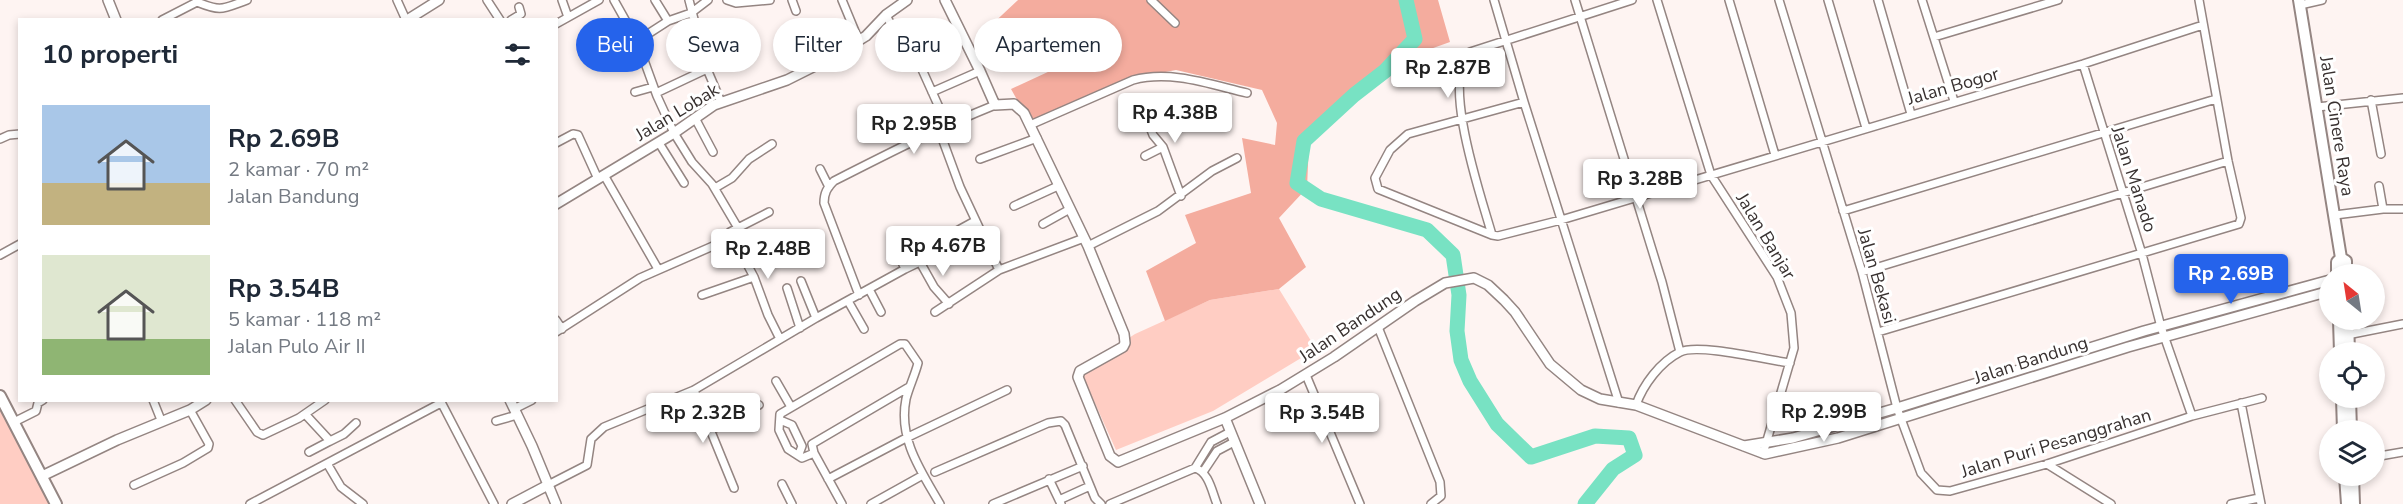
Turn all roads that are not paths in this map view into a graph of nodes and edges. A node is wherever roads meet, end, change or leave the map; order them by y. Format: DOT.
graph roads {
  1 [pos="108,0"];
  2 [pos="247,0"];
  3 [pos="397,0"];
  4 [pos="439,0"];
  5 [pos="487,0"];
  6 [pos="562,0"];
  7 [pos="614,0"];
  8 [pos="655,0"];
  9 [pos="688,0"];
  10 [pos="708,0"];
  11 [pos="728,0"];
  12 [pos="770,0"];
  13 [pos="792,0"];
  14 [pos="842,0"];
  15 [pos="907,0"];
  16 [pos="945,0"];
  17 [pos="1151,0"];
  18 [pos="1494,0"];
  19 [pos="1575,0"];
  20 [pos="1632,0"];
  21 [pos="1657,0"];
  22 [pos="1729,0"];
  23 [pos="1779,0"];
  24 [pos="1828,0"];
  25 [pos="1878,0"];
  26 [pos="2058,0"];
  27 [pos="2199,0"];
  28 [pos="2322,0"];
  29 [pos="595,1"];
  30 [pos="1924,1"];
  31 [pos="2301,3"];
  32 [pos="519,7"];
  33 [pos="796,11"];
  34 [pos="690,13"];
  35 [pos="886,15"];
  36 [pos="1579,16"];
  37 [pos="568,17"];
  38 [pos="115,18"];
  39 [pos="166,18"];
  40 [pos="411,18"];
  41 [pos="499,18"];
  42 [pos="514,18"];
  43 [pos="624,18"];
  44 [pos="666,18"];
  45 [pos="676,18"];
  46 [pos="692,18"];
  47 [pos="849,18"];
  48 [pos="888,18"];
  49 [pos="558,23"];
  50 [pos="1175,23"];
  51 [pos="2203,25"];
  52 [pos="1934,36"];
  53 [pos="863,37"];
  54 [pos="1506,39"];
  55 [pos="974,59"];
  56 [pos="2083,64"];
  57 [pos="647,72"];
  58 [pos="699,72"];
  59 [pos="708,72"];
  60 [pos="802,72"];
  61 [pos="923,72"];
  62 [pos="978,72"];
  63 [pos="980,72"];
  64 [pos="654,90"];
  65 [pos="635,92"];
  66 [pos="932,92"];
  67 [pos="1247,93"];
  68 [pos="2403,98"];
  69 [pos="2216,99"];
  70 [pos="2371,100"];
  71 [pos="1954,101"];
  72 [pos="721,102"];
  73 [pos="1524,102"];
  74 [pos="994,105"];
  75 [pos="2318,107"];
  76 [pos="1911,114"];
  77 [pos="1146,117"];
  78 [pos="695,118"];
  79 [pos="1460,120"];
  80 [pos="947,125"];
  81 [pos="1030,125"];
  82 [pos="1866,128"];
  83 [pos="939,130"];
  84 [pos="2103,132"];
  85 [pos="674,133"];
  86 [pos="18,134"];
  87 [pos="1037,138"];
  88 [pos="0,139"];
  89 [pos="1822,141"];
  90 [pos="558,142"];
  91 [pos="659,143"];
  92 [pos="772,144"];
  93 [pos="1163,147"];
  94 [pos="713,152"];
  95 [pos="2381,154"];
  96 [pos="1775,155"];
  97 [pos="1145,156"];
  98 [pos="1237,158"];
  99 [pos="980,159"];
  100 [pos="2228,161"];
  101 [pos="820,169"];
  102 [pos="1711,175"];
  103 [pos="601,177"];
  104 [pos="684,183"];
  105 [pos="1058,186"];
  106 [pos="2379,186"];
  107 [pos="829,187"];
  108 [pos="715,188"];
  109 [pos="2123,193"];
  110 [pos="1181,196"];
  111 [pos="1635,198"];
  112 [pos="558,203"];
  113 [pos="1014,206"];
  114 [pos="2383,209"];
  115 [pos="2403,209"];
  116 [pos="1070,210"];
  117 [pos="1843,211"];
  118 [pos="769,212"];
  119 [pos="2335,215"];
  120 [pos="1561,220"];
  121 [pos="975,221"];
  122 [pos="1043,224"];
  123 [pos="738,228"];
  124 [pos="730,232"];
  125 [pos="1492,236"];
  126 [pos="1086,242"];
  127 [pos="894,244"];
  128 [pos="18,245"];
  129 [pos="2142,254"];
  130 [pos="0,255"];
  131 [pos="2341,258"];
  132 [pos="920,262"];
  133 [pos="2337,264"];
  134 [pos="2346,264"];
  135 [pos="905,268"];
  136 [pos="658,269"];
  137 [pos="999,270"];
  138 [pos="1862,272"];
  139 [pos="754,277"];
  140 [pos="801,281"];
  141 [pos="2319,283"];
  142 [pos="787,288"];
  143 [pos="869,290"];
  144 [pos="2319,294"];
  145 [pos="702,295"];
  146 [pos="859,295"];
  147 [pos="848,301"];
  148 [pos="949,304"];
  149 [pos="881,312"];
  150 [pos="935,312"];
  151 [pos="816,318"];
  152 [pos="2403,324"];
  153 [pos="1378,327"];
  154 [pos="2161,327"];
  155 [pos="800,328"];
  156 [pos="864,329"];
  157 [pos="559,330"];
  158 [pos="2342,330"];
  159 [pos="2345,330"];
  160 [pos="1878,332"];
  161 [pos="2344,335"];
  162 [pos="2165,337"];
  163 [pos="780,339"];
  164 [pos="2342,342"];
  165 [pos="2346,342"];
  166 [pos="1680,352"];
  167 [pos="1790,363"];
  168 [pos="1306,375"];
  169 [pos="776,381"];
  170 [pos="910,387"];
  171 [pos="694,390"];
  172 [pos="1006,390"];
  173 [pos="0,396"];
  174 [pos="2262,398"];
  175 [pos="40,402"];
  176 [pos="154,402"];
  177 [pos="203,402"];
  178 [pos="236,402"];
  179 [pos="322,402"];
  180 [pos="441,402"];
  181 [pos="527,402"];
  182 [pos="1620,403"];
  183 [pos="2241,403"];
  184 [pos="759,405"];
  185 [pos="1636,405"];
  186 [pos="790,407"];
  187 [pos="513,408"];
  188 [pos="1897,408"];
  189 [pos="190,410"];
  190 [pos="305,414"];
  191 [pos="2192,416"];
  192 [pos="1225,418"];
  193 [pos="1901,419"];
  194 [pos="161,420"];
  195 [pos="780,420"];
  196 [pos="496,421"];
  197 [pos="14,422"];
  198 [pos="356,423"];
  199 [pos="711,430"];
  200 [pos="1230,432"];
  201 [pos="906,438"];
  202 [pos="330,441"];
  203 [pos="1234,442"];
  204 [pos="1766,442"];
  205 [pos="1744,446"];
  206 [pos="309,452"];
  207 [pos="2403,452"];
  208 [pos="814,453"];
  209 [pos="799,454"];
  210 [pos="1763,454"];
  211 [pos="2385,455"];
  212 [pos="2047,464"];
  213 [pos="328,465"];
  214 [pos="1083,466"];
  215 [pos="1195,468"];
  216 [pos="934,472"];
  217 [pos="1203,472"];
  218 [pos="923,475"];
  219 [pos="42,476"];
  220 [pos="828,479"];
  221 [pos="1049,479"];
  222 [pos="782,484"];
  223 [pos="134,485"];
  224 [pos="548,485"];
  225 [pos="1090,486"];
  226 [pos="2346,486"];
  227 [pos="2353,486"];
  228 [pos="734,488"];
  229 [pos="265,501"];
  230 [pos="2260,501"];
  231 [pos="1060,502"];
  232 [pos="1434,502"];
  233 [pos="56,504"];
  234 [pos="250,504"];
  235 [pos="363,504"];
  236 [pos="494,504"];
  237 [pos="512,504"];
  238 [pos="556,504"];
  239 [pos="792,504"];
  240 [pos="842,504"];
  241 [pos="872,504"];
  242 [pos="940,504"];
  243 [pos="993,504"];
  244 [pos="1101,504"];
  245 [pos="1110,504"];
  246 [pos="1217,504"];
  247 [pos="1260,504"];
  248 [pos="1360,504"];
  249 [pos="2111,504"];
  250 [pos="2231,504"];
  251 [pos="2347,504"];
  252 [pos="2354,504"];
  1 -- 38 [label="street"];
  2 -- 39 [label="street"];
  3 -- 40 [label="street"];
  4 -- 40 [label="street"];
  5 -- 41 [label="street"];
  6 -- 37 [label="street"];
  7 -- 43 [label="street"];
  8 -- 44 [label="street"];
  9 -- 34 [label="street"];
  10 -- 34 [label="street"];
  11 -- 12 [label="street"];
  13 -- 33 [label="street"];
  14 -- 47 [label="street"];
  15 -- 35 [label="street, Jalan Lobak"];
  16 -- 55 [label="street"];
  17 -- 50 [label="street"];
  18 -- 54 [label="street"];
  19 -- 36 [label="street"];
  20 -- 36 [label="street"];
  21 -- 102 [label="street, Jalan Banjar"];
  22 -- 96 [label="street"];
  23 -- 89 [label="street, Jalan Bekasi"];
  24 -- 82 [label="street"];
  25 -- 76 [label="street"];
  26 -- 52 [label="street"];
  27 -- 51 [label="street"];
  28 -- 31 [label="street"];
  29 -- 37 [label="street"];
  30 -- 52 [label="street"];
  31 -- 75 [label="main road, Jalan Cinere Raya"];
  32 -- 42 [label="street"];
  34 -- 45 [label="street"];
  34 -- 46 [label="street"];
  35 -- 48 [label="street"];
  35 -- 53 [label="street, Jalan Lobak"];
  36 -- 54 [label="street"];
  36 -- 111 [label="street"];
  37 -- 49 [label="street"];
  51 -- 56 [label="street, Jalan Bogor"];
  51 -- 69 [label="street"];
  52 -- 71 [label="street"];
  54 -- 73 [label="street"];
  54 -- 79 [label="street"];
  56 -- 71 [label="street, Jalan Bogor"];
  56 -- 84 [label="street, Jalan Manado"];
  57 -- 64 [label="street"];
  58 -- 64 [label="street"];
  59 -- 72 [label="street"];
  60 -- 72 [label="street, Jalan Lobak"];
  61 -- 66 [label="street"];
  62 -- 66 [label="street"];
  63 -- 74 [label="street"];
  64 -- 65 [label="street"];
  64 -- 85 [label="street"];
  66 -- 80 [label="street"];
  67 -- 81 [label="street"];
  68 -- 70 [label="street"];
  69 -- 84 [label="street"];
  69 -- 100 [label="street"];
  70 -- 75 [label="street"];
  70 -- 95 [label="street"];
  71 -- 76 [label="street, Jalan Bogor"];
  72 -- 78 [label="street, Jalan Lobak"];
  73 -- 79 [label="street"];
  73 -- 120 [label="street"];
  74 -- 80 [label="street"];
  74 -- 81 [label="street, Jalan Bandung"];
  75 -- 119 [label="main road, Jalan Cinere Raya"];
  76 -- 82 [label="street, Jalan Bogor"];
  77 -- 93 [label="street"];
  78 -- 85 [label="street, Jalan Lobak"];
  78 -- 94 [label="street"];
  79 -- 125 [label="street"];
  79 -- 125 [label="street"];
  80 -- 83 [label="street"];
  81 -- 87 [label="street, Jalan Bandung"];
  82 -- 89 [label="street, Jalan Bogor"];
  83 -- 107 [label="street"];
  83 -- 121 [label="street"];
  84 -- 109 [label="street, Jalan Manado"];
  84 -- 117 [label="street"];
  85 -- 91 [label="street, Jalan Lobak"];
  85 -- 108 [label="street"];
  86 -- 88 [label="street"];
  87 -- 99 [label="street"];
  87 -- 105 [label="street, Jalan Bandung"];
  89 -- 96 [label="street, Jalan Bogor"];
  89 -- 117 [label="street, Jalan Bekasi"];
  90 -- 103 [label="street"];
  91 -- 103 [label="street, Jalan Lobak"];
  91 -- 104 [label="street"];
  92 -- 108 [label="street"];
  93 -- 97 [label="street"];
  93 -- 110 [label="street"];
  96 -- 102 [label="street, Jalan Bogor"];
  98 -- 110 [label="street"];
  100 -- 109 [label="street"];
  100 -- 129 [label="street"];
  101 -- 107 [label="street"];
  102 -- 111 [label="street, Jalan Bogor"];
  102 -- 167 [label="street, Jalan Banjar"];
  103 -- 112 [label="street, Jalan Lobak"];
  103 -- 136 [label="street"];
  105 -- 113 [label="street"];
  105 -- 116 [label="street, Jalan Bandung"];
  106 -- 114 [label="street"];
  107 -- 146 [label="street"];
  108 -- 123 [label="street"];
  109 -- 129 [label="street, Jalan Manado"];
  109 -- 138 [label="street"];
  110 -- 126 [label="street"];
  111 -- 120 [label="street, Jalan Bogor"];
  111 -- 166 [label="street"];
  114 -- 115 [label="street"];
  114 -- 119 [label="street"];
  116 -- 122 [label="street"];
  116 -- 126 [label="street, Jalan Bandung"];
  117 -- 138 [label="street, Jalan Bekasi"];
  118 -- 123 [label="street"];
  119 -- 131 [label="main road, Jalan Cinere Raya"];
  120 -- 125 [label="street, Jalan Bogor"];
  120 -- 182 [label="street"];
  121 -- 132 [label="street"];
  121 -- 137 [label="street"];
  123 -- 124 [label="street"];
  124 -- 136 [label="street"];
  124 -- 139 [label="street"];
  126 -- 137 [label="street"];
  126 -- 192 [label="street, Jalan Bandung"];
  127 -- 135 [label="street"];
  128 -- 130 [label="street"];
  129 -- 154 [label="street, Jalan Manado"];
  129 -- 160 [label="street"];
  131 -- 133 [label="main road, Jalan Cinere Raya"];
  131 -- 134 [label="main road, Jalan Cinere Raya"];
  132 -- 135 [label="street"];
  132 -- 148 [label="street"];
  135 -- 143 [label="street"];
  136 -- 157 [label="street"];
  137 -- 148 [label="street"];
  138 -- 160 [label="street, Jalan Bekasi"];
  139 -- 145 [label="street"];
  139 -- 163 [label="street"];
  140 -- 151 [label="street"];
  141 -- 154 [label="street, Jalan Bandung"];
  142 -- 155 [label="street"];
  143 -- 146 [label="street"];
  143 -- 149 [label="street"];
  144 -- 162 [label="street, Jalan Bandung"];
  146 -- 147 [label="street"];
  147 -- 151 [label="street"];
  147 -- 156 [label="street"];
  148 -- 150 [label="street"];
  151 -- 155 [label="street"];
  152 -- 161 [label="street"];
  153 -- 168 [label="street, Jalan Bandung"];
  153 -- 182 [label="street, Jalan Bandung"];
  153 -- 232 [label="street"];
  154 -- 162 [label="street, Jalan Manado"];
  154 -- 188 [label="street, Jalan Bandung"];
  155 -- 163 [label="street"];
  158 -- 161 [label="main road"];
  159 -- 161 [label="main road"];
  160 -- 188 [label="street, Jalan Bekasi"];
  161 -- 164 [label="main road"];
  161 -- 165 [label="main road"];
  162 -- 191 [label="street"];
  162 -- 193 [label="street, Jalan Bandung"];
  163 -- 171 [label="street"];
  166 -- 167 [label="street"];
  166 -- 185 [label="street"];
  167 -- 204 [label="street, Jalan Banjar"];
  168 -- 192 [label="street, Jalan Bandung"];
  168 -- 248 [label="street"];
  169 -- 186 [label="street"];
  170 -- 186 [label="street"];
  170 -- 201 [label="street"];
  170 -- 208 [label="street"];
  171 -- 199 [label="street"];
  171 -- 224 [label="street"];
  172 -- 201 [label="street"];
  173 -- 197 [label="main road"];
  174 -- 183 [label="street, Jalan Puri Pesanggrahan"];
  175 -- 197 [label="street"];
  176 -- 194 [label="street"];
  177 -- 189 [label="street"];
  178 -- 190 [label="street"];
  179 -- 190 [label="street"];
  180 -- 213 [label="street"];
  180 -- 236 [label="street"];
  181 -- 187 [label="street"];
  182 -- 185 [label="street, Jalan Bandung"];
  183 -- 191 [label="street, Jalan Puri Pesanggrahan"];
  183 -- 230 [label="street"];
  184 -- 199 [label="street"];
  185 -- 205 [label="street, Jalan Bandung"];
  186 -- 195 [label="street"];
  187 -- 196 [label="street"];
  187 -- 224 [label="street"];
  188 -- 193 [label="street, Jalan Bekasi"];
  188 -- 204 [label="street, Jalan Bandung"];
  189 -- 194 [label="street"];
  189 -- 223 [label="street"];
  190 -- 202 [label="street"];
  191 -- 212 [label="street, Jalan Puri Pesanggrahan"];
  192 -- 200 [label="street"];
  193 -- 210 [label="street, Jalan Bandung"];
  193 -- 212 [label="street, Jalan Puri Pesanggrahan"];
  194 -- 219 [label="street"];
  195 -- 209 [label="street"];
  195 -- 209 [label="street"];
  197 -- 219 [label="main road"];
  198 -- 202 [label="street"];
  199 -- 228 [label="street"];
  200 -- 203 [label="street"];
  200 -- 215 [label="street"];
  201 -- 218 [label="street"];
  201 -- 220 [label="street"];
  202 -- 206 [label="street"];
  203 -- 217 [label="street"];
  203 -- 247 [label="street"];
  204 -- 205 [label="street, Jalan Bandung"];
  204 -- 210 [label="street, Jalan Banjar"];
  205 -- 210 [label="street, Jalan Bandung"];
  207 -- 211 [label="street"];
  208 -- 209 [label="street"];
  208 -- 220 [label="street"];
  212 -- 249 [label="street"];
  213 -- 229 [label="street"];
  213 -- 235 [label="street"];
  214 -- 216 [label="street"];
  214 -- 221 [label="street"];
  214 -- 225 [label="street"];
  215 -- 217 [label="street"];
  215 -- 245 [label="street"];
  217 -- 246 [label="street"];
  218 -- 241 [label="street"];
  218 -- 242 [label="street"];
  219 -- 233 [label="main road"];
  220 -- 240 [label="street"];
  221 -- 231 [label="street"];
  221 -- 243 [label="street"];
  222 -- 239 [label="street"];
  224 -- 237 [label="street"];
  224 -- 238 [label="street"];
  225 -- 231 [label="street"];
  225 -- 244 [label="street"];
  226 -- 251 [label="main road"];
  227 -- 252 [label="main road"];
  229 -- 234 [label="street"];
  230 -- 250 [label="street"];
}
